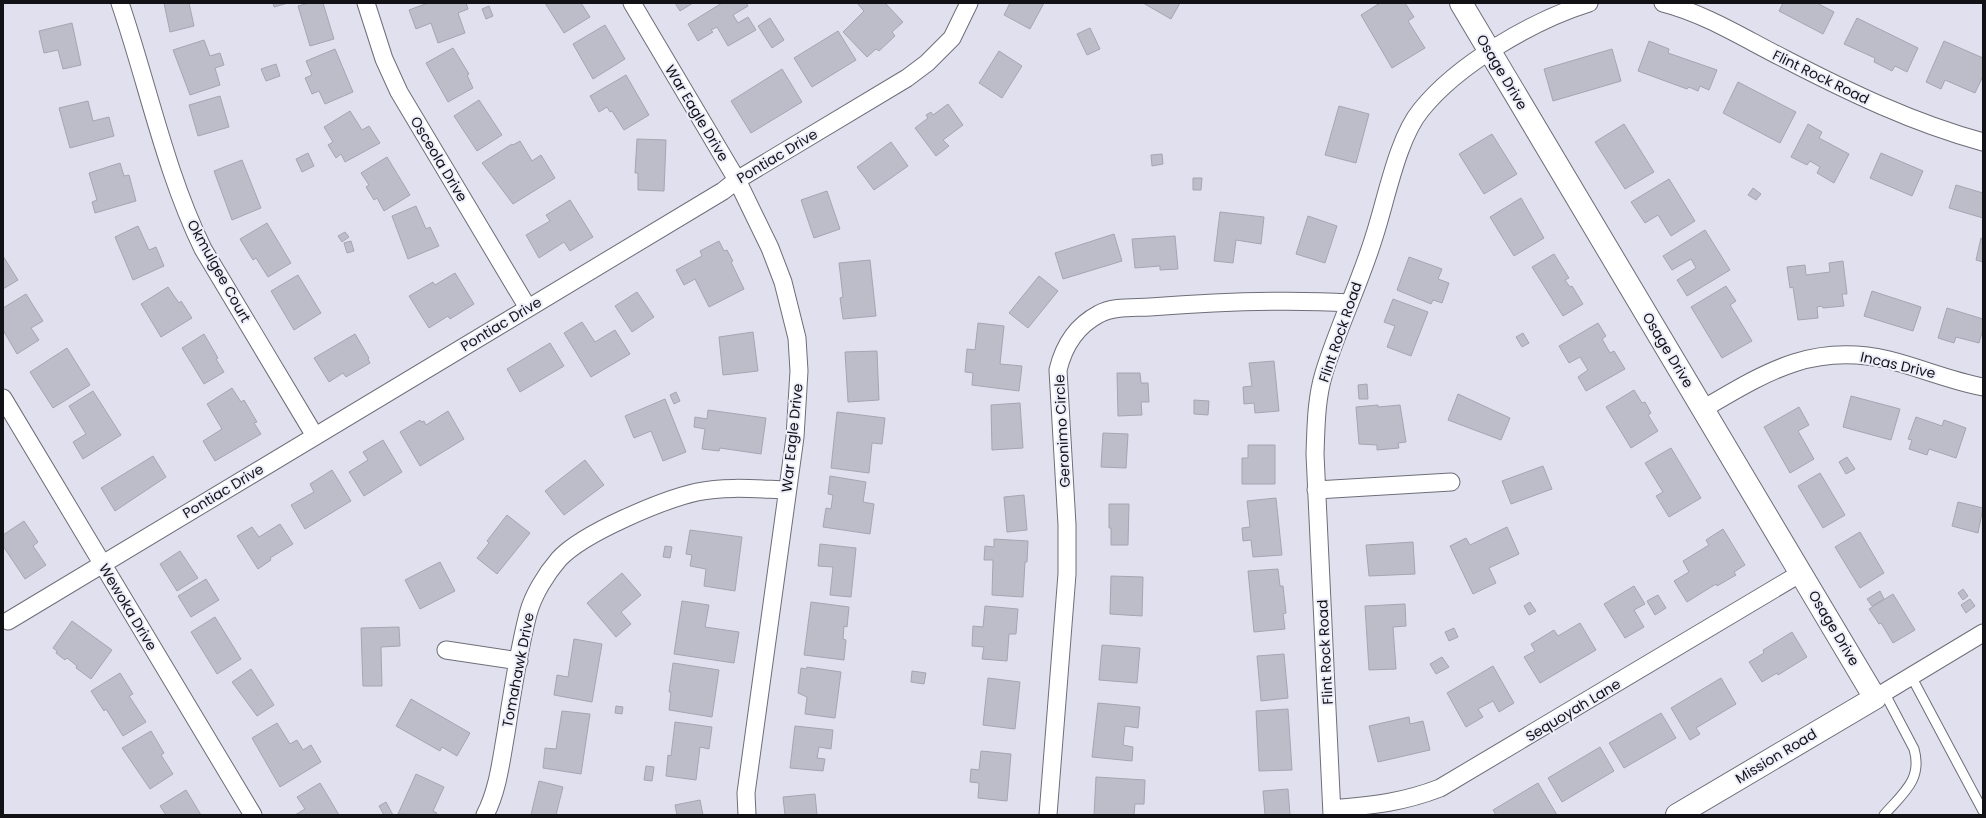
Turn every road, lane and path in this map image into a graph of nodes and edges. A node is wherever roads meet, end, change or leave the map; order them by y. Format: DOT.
graph roads {
  1 [pos="120,3"];
  2 [pos="366,3"];
  3 [pos="632,3"];
  4 [pos="1460,3"];
  5 [pos="1589,3"];
  6 [pos="1663,3"];
  7 [pos="966,4"];
  8 [pos="1490,52"];
  9 [pos="1983,142"];
  10 [pos="737,180"];
  11 [pos="1350,303"];
  12 [pos="528,308"];
  13 [pos="1983,387"];
  14 [pos="3,398"];
  15 [pos="1703,408"];
  16 [pos="315,436"];
  17 [pos="1451,482"];
  18 [pos="787,490"];
  19 [pos="1316,490"];
  20 [pos="102,563"];
  21 [pos="1801,573"];
  22 [pos="8,621"];
  23 [pos="1983,633"];
  24 [pos="446,650"];
  25 [pos="519,661"];
  26 [pos="1911,676"];
  27 [pos="1880,695"];
  28 [pos="1983,811"];
  29 [pos="1332,812"];
  30 [pos="253,815"];
  31 [pos="485,815"];
  32 [pos="747,815"];
  33 [pos="1048,815"];
  34 [pos="1677,815"];
  35 [pos="1884,815"];
  1 -- 16 [label="street, Okmulgee Court"];
  2 -- 12 [label="street, Osceola Drive"];
  3 -- 10 [label="street, War Eagle Drive"];
  4 -- 8 [label="street, Osage Drive"];
  5 -- 8 [label="street, Flint Rock Road"];
  6 -- 9 [label="street, Flint Rock Road"];
  7 -- 10 [label="street, Pontiac Drive"];
  8 -- 11 [label="street, Flint Rock Road"];
  8 -- 15 [label="street, Osage Drive"];
  10 -- 12 [label="street, Pontiac Drive"];
  10 -- 18 [label="street, War Eagle Drive"];
  11 -- 19 [label="street, Flint Rock Road"];
  11 -- 33 [label="street, Geronimo Circle"];
  12 -- 16 [label="street, Pontiac Drive"];
  13 -- 15 [label="street, Incas Drive"];
  14 -- 20 [label="street, Wewoka Drive"];
  15 -- 21 [label="street, Osage Drive"];
  16 -- 20 [label="street, Pontiac Drive"];
  17 -- 19 [label="street"];
  18 -- 25 [label="street, Tomahawk Drive"];
  18 -- 32 [label="street, War Eagle Drive"];
  19 -- 29 [label="street, Flint Rock Road"];
  20 -- 22 [label="street, Pontiac Drive"];
  20 -- 30 [label="street, Wewoka Drive"];
  21 -- 27 [label="street, Osage Drive"];
  21 -- 29 [label="street, Sequoyah Lane"];
  23 -- 26 [label="street"];
  24 -- 25 [label="street"];
  25 -- 31 [label="street, Tomahawk Drive"];
  26 -- 27 [label="street"];
  26 -- 28 [label="lane"];
  27 -- 34 [label="street, Mission Road"];
  27 -- 35 [label="lane"];
}
